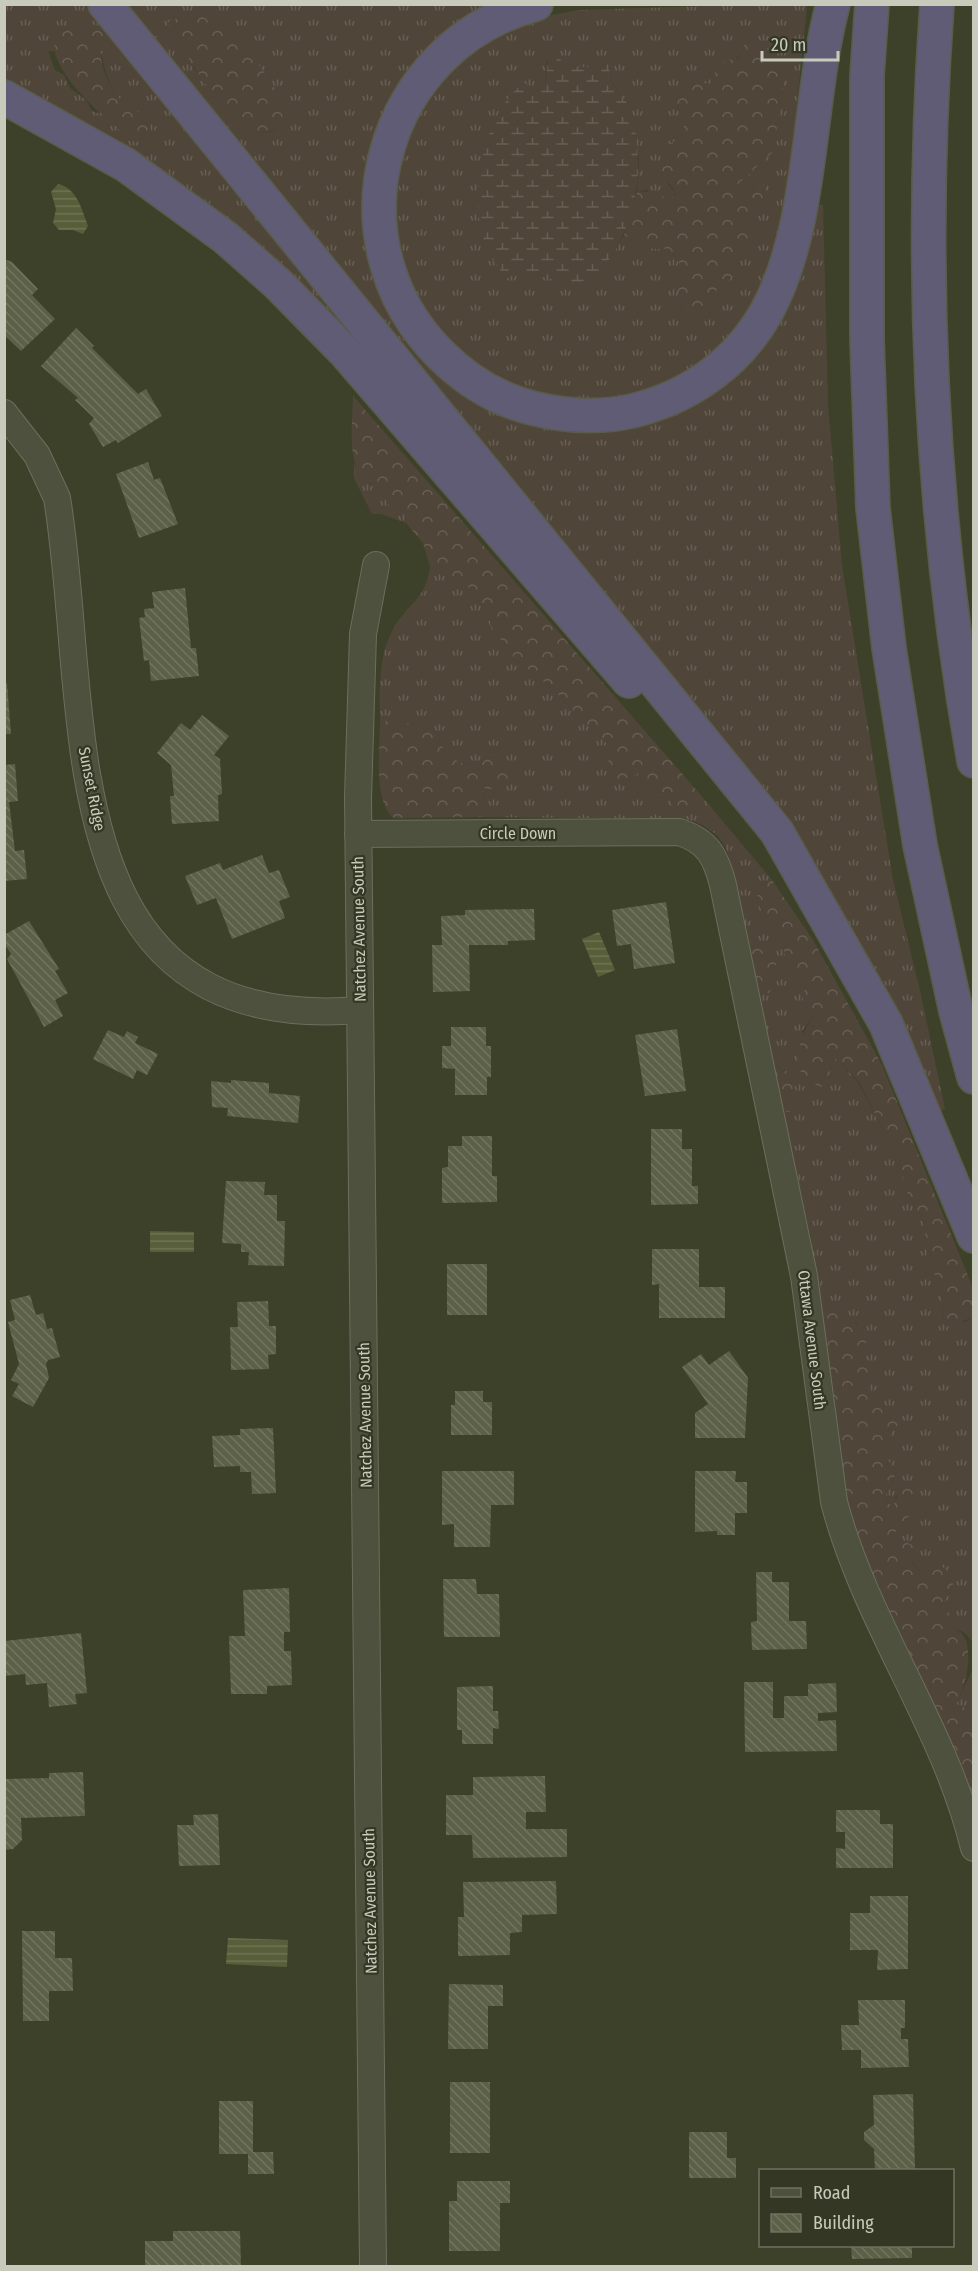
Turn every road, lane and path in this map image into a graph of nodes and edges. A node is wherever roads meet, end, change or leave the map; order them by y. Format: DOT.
graph roads {
  1 [pos="105,4"];
  2 [pos="536,4"];
  3 [pos="833,4"];
  4 [pos="872,4"];
  5 [pos="937,4"];
  6 [pos="4,97"];
  7 [pos="4,413"];
  8 [pos="376,565"];
  9 [pos="974,761"];
  10 [pos="679,832"];
  11 [pos="358,834"];
  12 [pos="827,916"];
  13 [pos="360,1010"];
  14 [pos="974,1077"];
  15 [pos="974,1236"];
  16 [pos="974,1848"];
  17 [pos="374,2266"];
  1 -- 12 [label="highway"];
  2 -- 3 [label="highway"];
  4 -- 14 [label="highway"];
  5 -- 9 [label="highway"];
  6 -- 12 [label="highway"];
  7 -- 13 [label="street, Sunset Ridge"];
  8 -- 11 [label="street, Natchez Avenue South"];
  10 -- 11 [label="street, Circle Down"];
  10 -- 16 [label="street, Ottawa Avenue South"];
  11 -- 13 [label="street, Natchez Avenue South"];
  12 -- 15 [label="highway"];
  13 -- 17 [label="street, Natchez Avenue South"];
}
